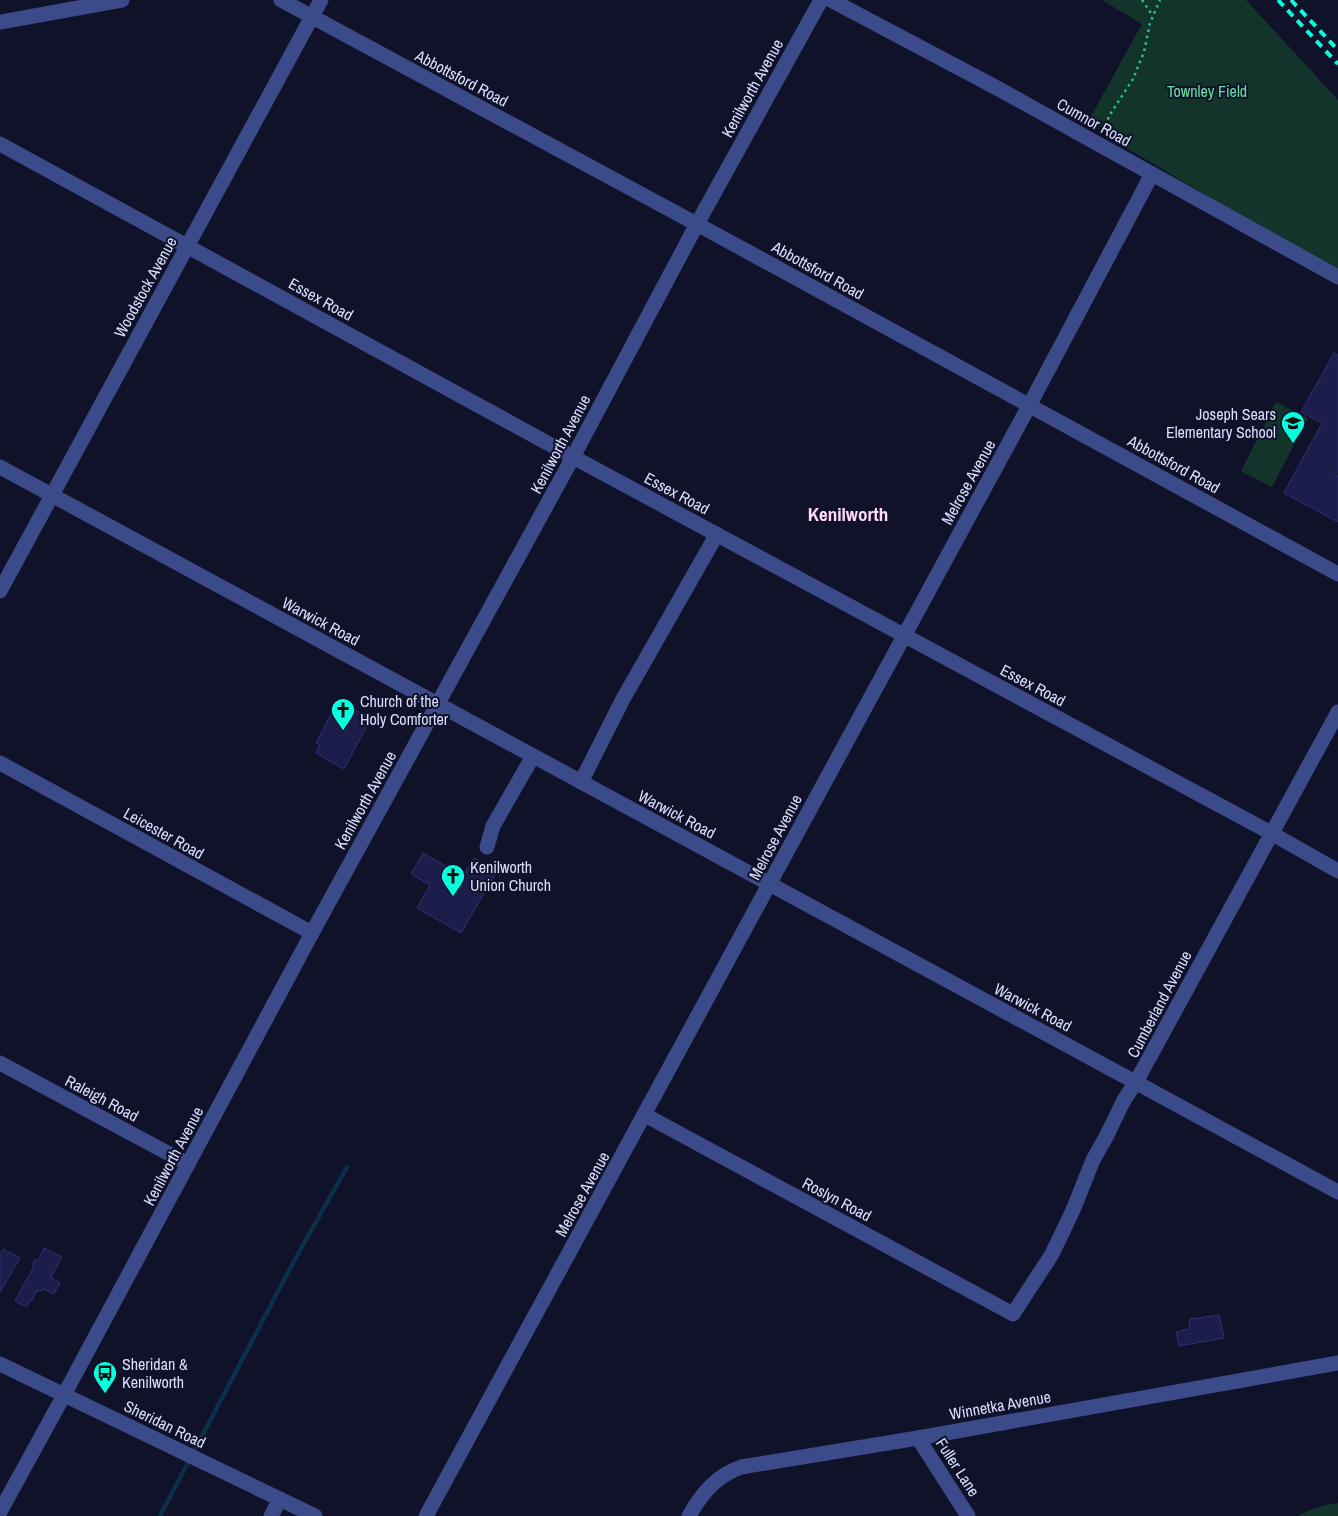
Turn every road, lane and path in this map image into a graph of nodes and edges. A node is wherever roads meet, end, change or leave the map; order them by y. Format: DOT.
graph roads {
  1 [pos="122,0"];
  2 [pos="280,0"];
  3 [pos="321,0"];
  4 [pos="821,0"];
  5 [pos="831,0"];
  6 [pos="1142,0"];
  7 [pos="1160,0"];
  8 [pos="1152,16"];
  9 [pos="312,17"];
  10 [pos="0,22"];
  11 [pos="0,144"];
  12 [pos="1099,145"];
  13 [pos="1152,174"];
  14 [pos="697,224"];
  15 [pos="188,246"];
  16 [pos="1338,277"];
  17 [pos="1029,406"];
  18 [pos="573,457"];
  19 [pos="0,467"];
  20 [pos="52,495"];
  21 [pos="717,534"];
  22 [pos="1338,574"];
  23 [pos="0,591"];
  24 [pos="904,635"];
  25 [pos="438,704"];
  26 [pos="1338,712"];
  27 [pos="533,756"];
  28 [pos="0,763"];
  29 [pos="581,782"];
  30 [pos="1271,833"];
  31 [pos="487,847"];
  32 [pos="1338,871"];
  33 [pos="770,884"];
  34 [pos="312,934"];
  35 [pos="0,1063"];
  36 [pos="1136,1082"];
  37 [pos="645,1115"];
  38 [pos="188,1164"];
  39 [pos="1338,1192"];
  40 [pos="1013,1314"];
  41 [pos="1338,1363"];
  42 [pos="0,1364"];
  43 [pos="64,1395"];
  44 [pos="918,1438"];
  45 [pos="280,1499"];
  46 [pos="0,1512"];
  47 [pos="271,1516"];
  48 [pos="316,1516"];
  49 [pos="426,1516"];
  50 [pos="689,1516"];
  51 [pos="968,1516"];
  1 -- 10 [label="street"];
  2 -- 9 [label="street, Abbottsford Road"];
  3 -- 9 [label="street, Woodstock Avenue"];
  4 -- 14 [label="street, Kenilworth Avenue"];
  5 -- 12 [label="street, Cumnor Road"];
  6 -- 8 [label="path"];
  7 -- 8 [label="path"];
  8 -- 12 [label="path"];
  9 -- 14 [label="street, Abbottsford Road"];
  9 -- 15 [label="street, Woodstock Avenue"];
  11 -- 15 [label="street, Essex Road"];
  12 -- 13 [label="street, Cumnor Road"];
  13 -- 16 [label="street, Cumnor Road"];
  13 -- 17 [label="street, Melrose Avenue"];
  14 -- 17 [label="street, Abbottsford Road"];
  14 -- 18 [label="street, Kenilworth Avenue"];
  15 -- 18 [label="street, Essex Road"];
  15 -- 20 [label="street, Woodstock Avenue"];
  17 -- 22 [label="street, Abbottsford Road"];
  17 -- 24 [label="street, Melrose Avenue"];
  18 -- 21 [label="street, Essex Road"];
  18 -- 25 [label="street, Kenilworth Avenue"];
  19 -- 20 [label="street, Warwick Road"];
  20 -- 23 [label="street, Woodstock Avenue"];
  20 -- 25 [label="street, Warwick Road"];
  21 -- 24 [label="street, Essex Road"];
  21 -- 29 [label="street"];
  24 -- 30 [label="street, Essex Road"];
  24 -- 33 [label="street, Melrose Avenue"];
  25 -- 27 [label="street, Warwick Road"];
  25 -- 34 [label="street, Kenilworth Avenue"];
  26 -- 30 [label="street, Cumberland Avenue"];
  27 -- 29 [label="street, Warwick Road"];
  27 -- 31 [label="street"];
  28 -- 34 [label="street, Leicester Road"];
  29 -- 33 [label="street, Warwick Road"];
  30 -- 32 [label="street, Essex Road"];
  30 -- 36 [label="street, Cumberland Avenue"];
  33 -- 36 [label="street, Warwick Road"];
  33 -- 37 [label="street, Melrose Avenue"];
  34 -- 38 [label="street, Kenilworth Avenue"];
  35 -- 38 [label="street, Raleigh Road"];
  36 -- 39 [label="street, Warwick Road"];
  36 -- 40 [label="street, Cumberland Avenue"];
  37 -- 40 [label="street, Roslyn Road"];
  37 -- 49 [label="street, Melrose Avenue"];
  38 -- 43 [label="street, Kenilworth Avenue"];
  41 -- 44 [label="street, Winnetka Avenue"];
  42 -- 43 [label="street, Sheridan Road"];
  43 -- 45 [label="street, Sheridan Road"];
  43 -- 46 [label="street, Kenilworth Avenue"];
  44 -- 50 [label="street, Winnetka Avenue"];
  44 -- 51 [label="street, Fuller Lane"];
  45 -- 47 [label="street"];
  45 -- 48 [label="street, Sheridan Road"];
}
